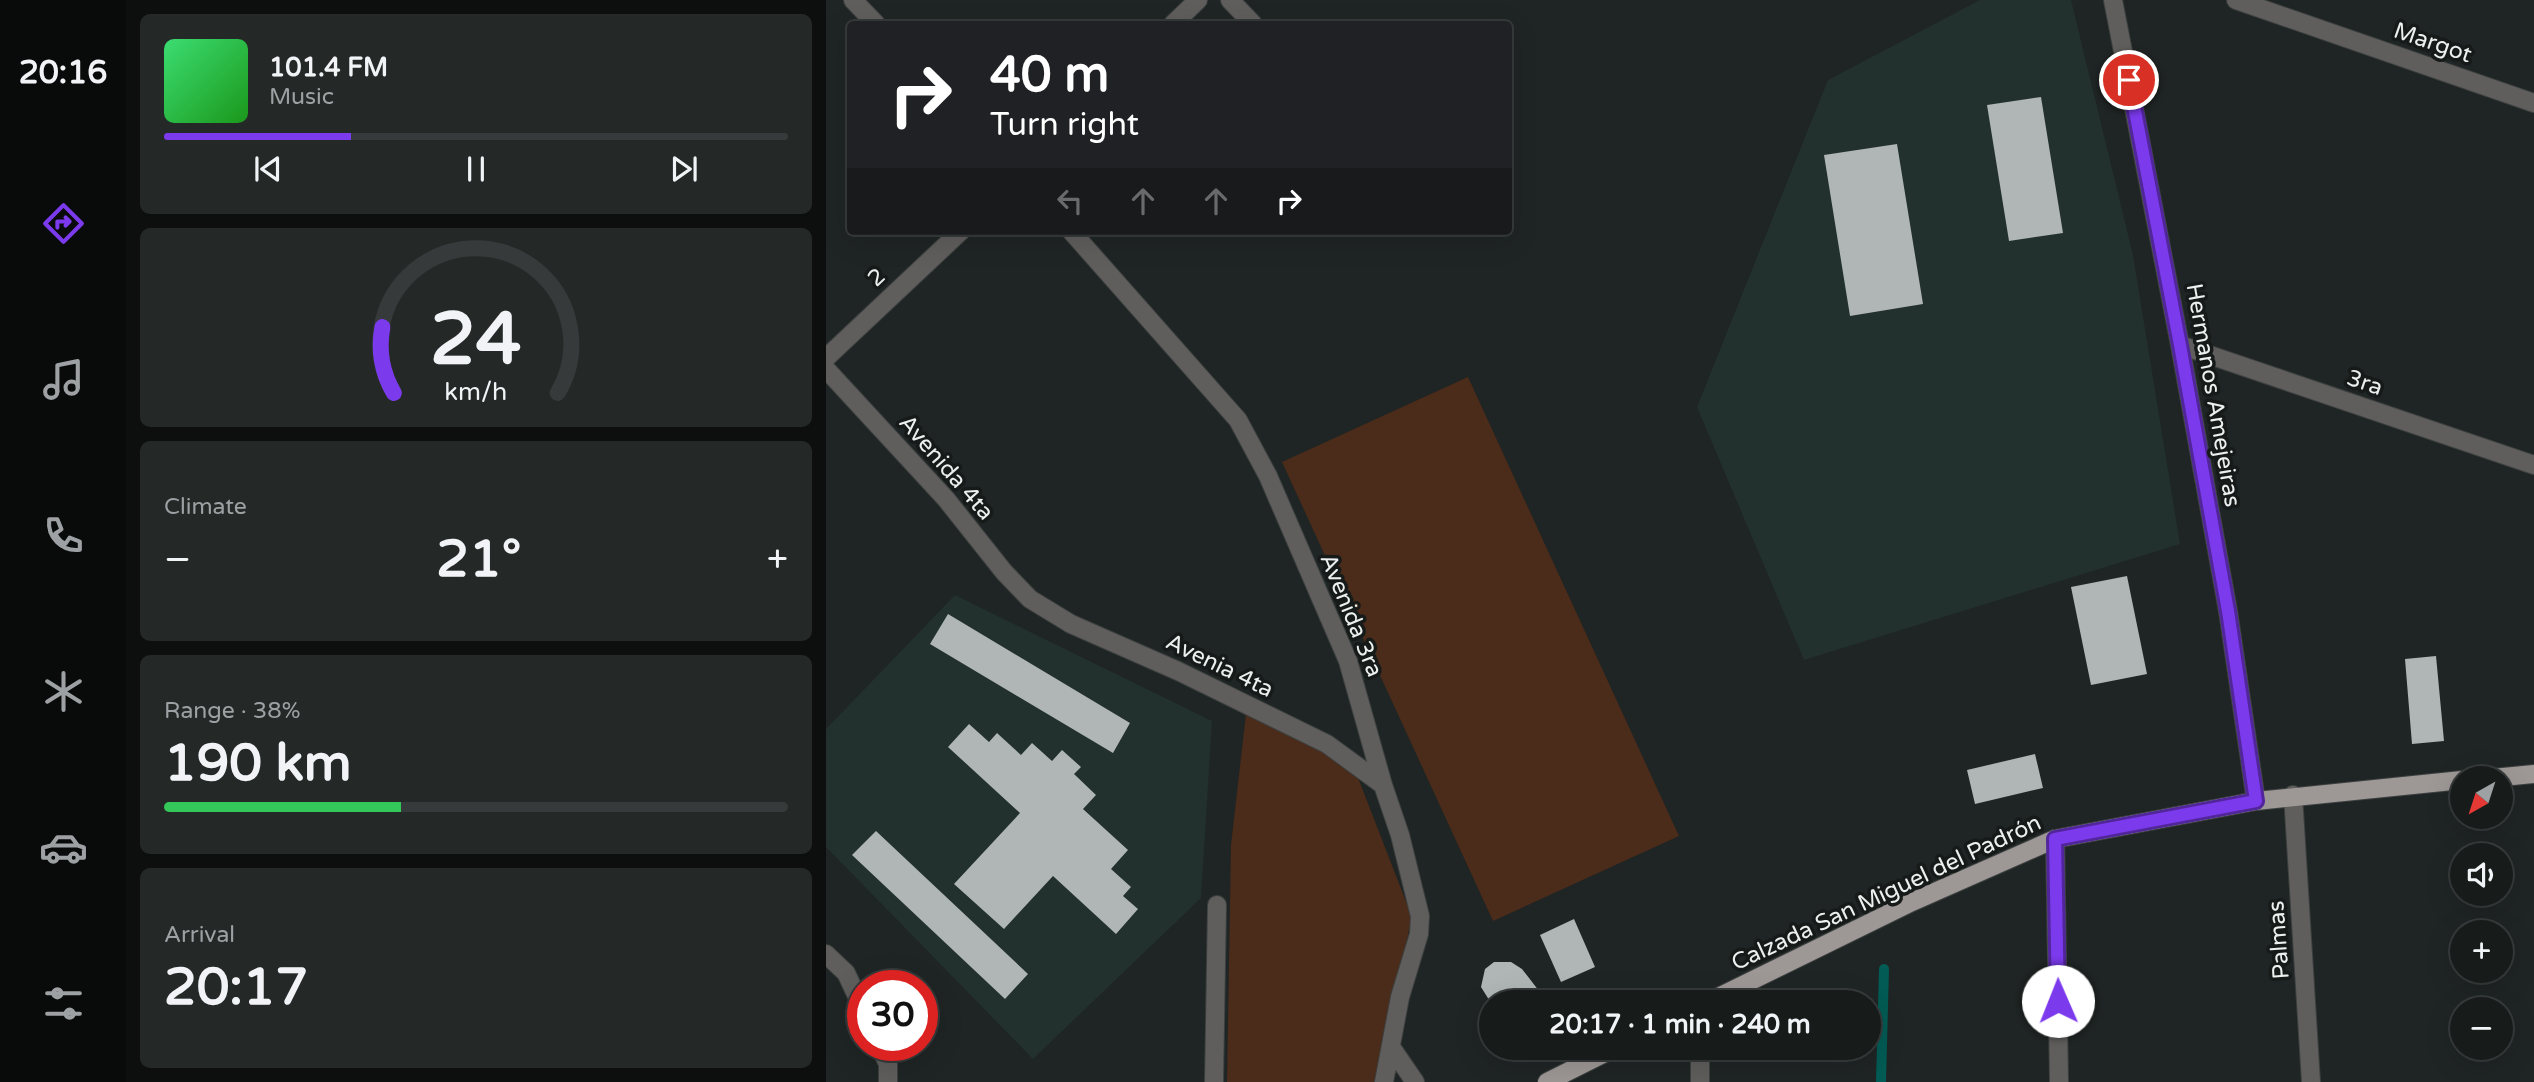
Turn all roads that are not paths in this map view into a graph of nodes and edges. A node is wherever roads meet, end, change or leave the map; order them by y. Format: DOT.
graph roads {
  1 [pos="853,0"];
  2 [pos="1198,0"];
  3 [pos="1230,0"];
  4 [pos="2113,0"];
  5 [pos="2244,1"];
  6 [pos="873,21"];
  7 [pos="1176,21"];
  8 [pos="1250,21"];
  9 [pos="2534,103"];
  10 [pos="957,235"];
  11 [pos="1075,235"];
  12 [pos="2180,345"];
  13 [pos="826,358"];
  14 [pos="826,369"];
  15 [pos="2534,465"];
  16 [pos="1030,599"];
  17 [pos="2534,774"];
  18 [pos="2513,776"];
  19 [pos="2450,781"];
  20 [pos="1383,785"];
  21 [pos="2293,796"];
  22 [pos="2256,801"];
  23 [pos="2055,839"];
  24 [pos="1217,905"];
  25 [pos="826,954"];
  26 [pos="847,975"];
  27 [pos="1733,990"];
  28 [pos="1391,1047"];
  29 [pos="1591,1060"];
  30 [pos="1700,1060"];
  31 [pos="887,1061"];
  32 [pos="888,1082"];
  33 [pos="1214,1082"];
  34 [pos="1384,1082"];
  35 [pos="1415,1082"];
  36 [pos="1547,1082"];
  37 [pos="1700,1082"];
  38 [pos="2059,1082"];
  39 [pos="2311,1082"];
  1 -- 6 [label="street"];
  2 -- 7 [label="street"];
  3 -- 8 [label="street"];
  4 -- 12 [label="street, Hermanos Amejeiras"];
  5 -- 9 [label="street, Margot"];
  10 -- 13 [label="street, 2"];
  11 -- 20 [label="street, Avenida 3ra"];
  12 -- 15 [label="street, 3ra"];
  12 -- 22 [label="street, Hermanos Amejeiras"];
  14 -- 16 [label="street, Avenida 4ta"];
  16 -- 20 [label="street, Avenia 4ta"];
  17 -- 18 [label="main road"];
  19 -- 21 [label="main road, Calzada San Miguel del Padrón"];
  20 -- 28 [label="street, Avenida 3ra"];
  21 -- 22 [label="main road, Calzada San Miguel del Padrón"];
  21 -- 39 [label="street, Palmas"];
  22 -- 23 [label="main road, Calzada San Miguel del Padrón"];
  23 -- 27 [label="main road, Calzada San Miguel del Padrón"];
  23 -- 38 [label="street"];
  24 -- 33 [label="street"];
  25 -- 26 [label="street"];
  28 -- 34 [label="street, Avenida 3ra"];
  28 -- 35 [label="street"];
  29 -- 36 [label="main road"];
  30 -- 37 [label="street"];
  31 -- 32 [label="street"];
}
